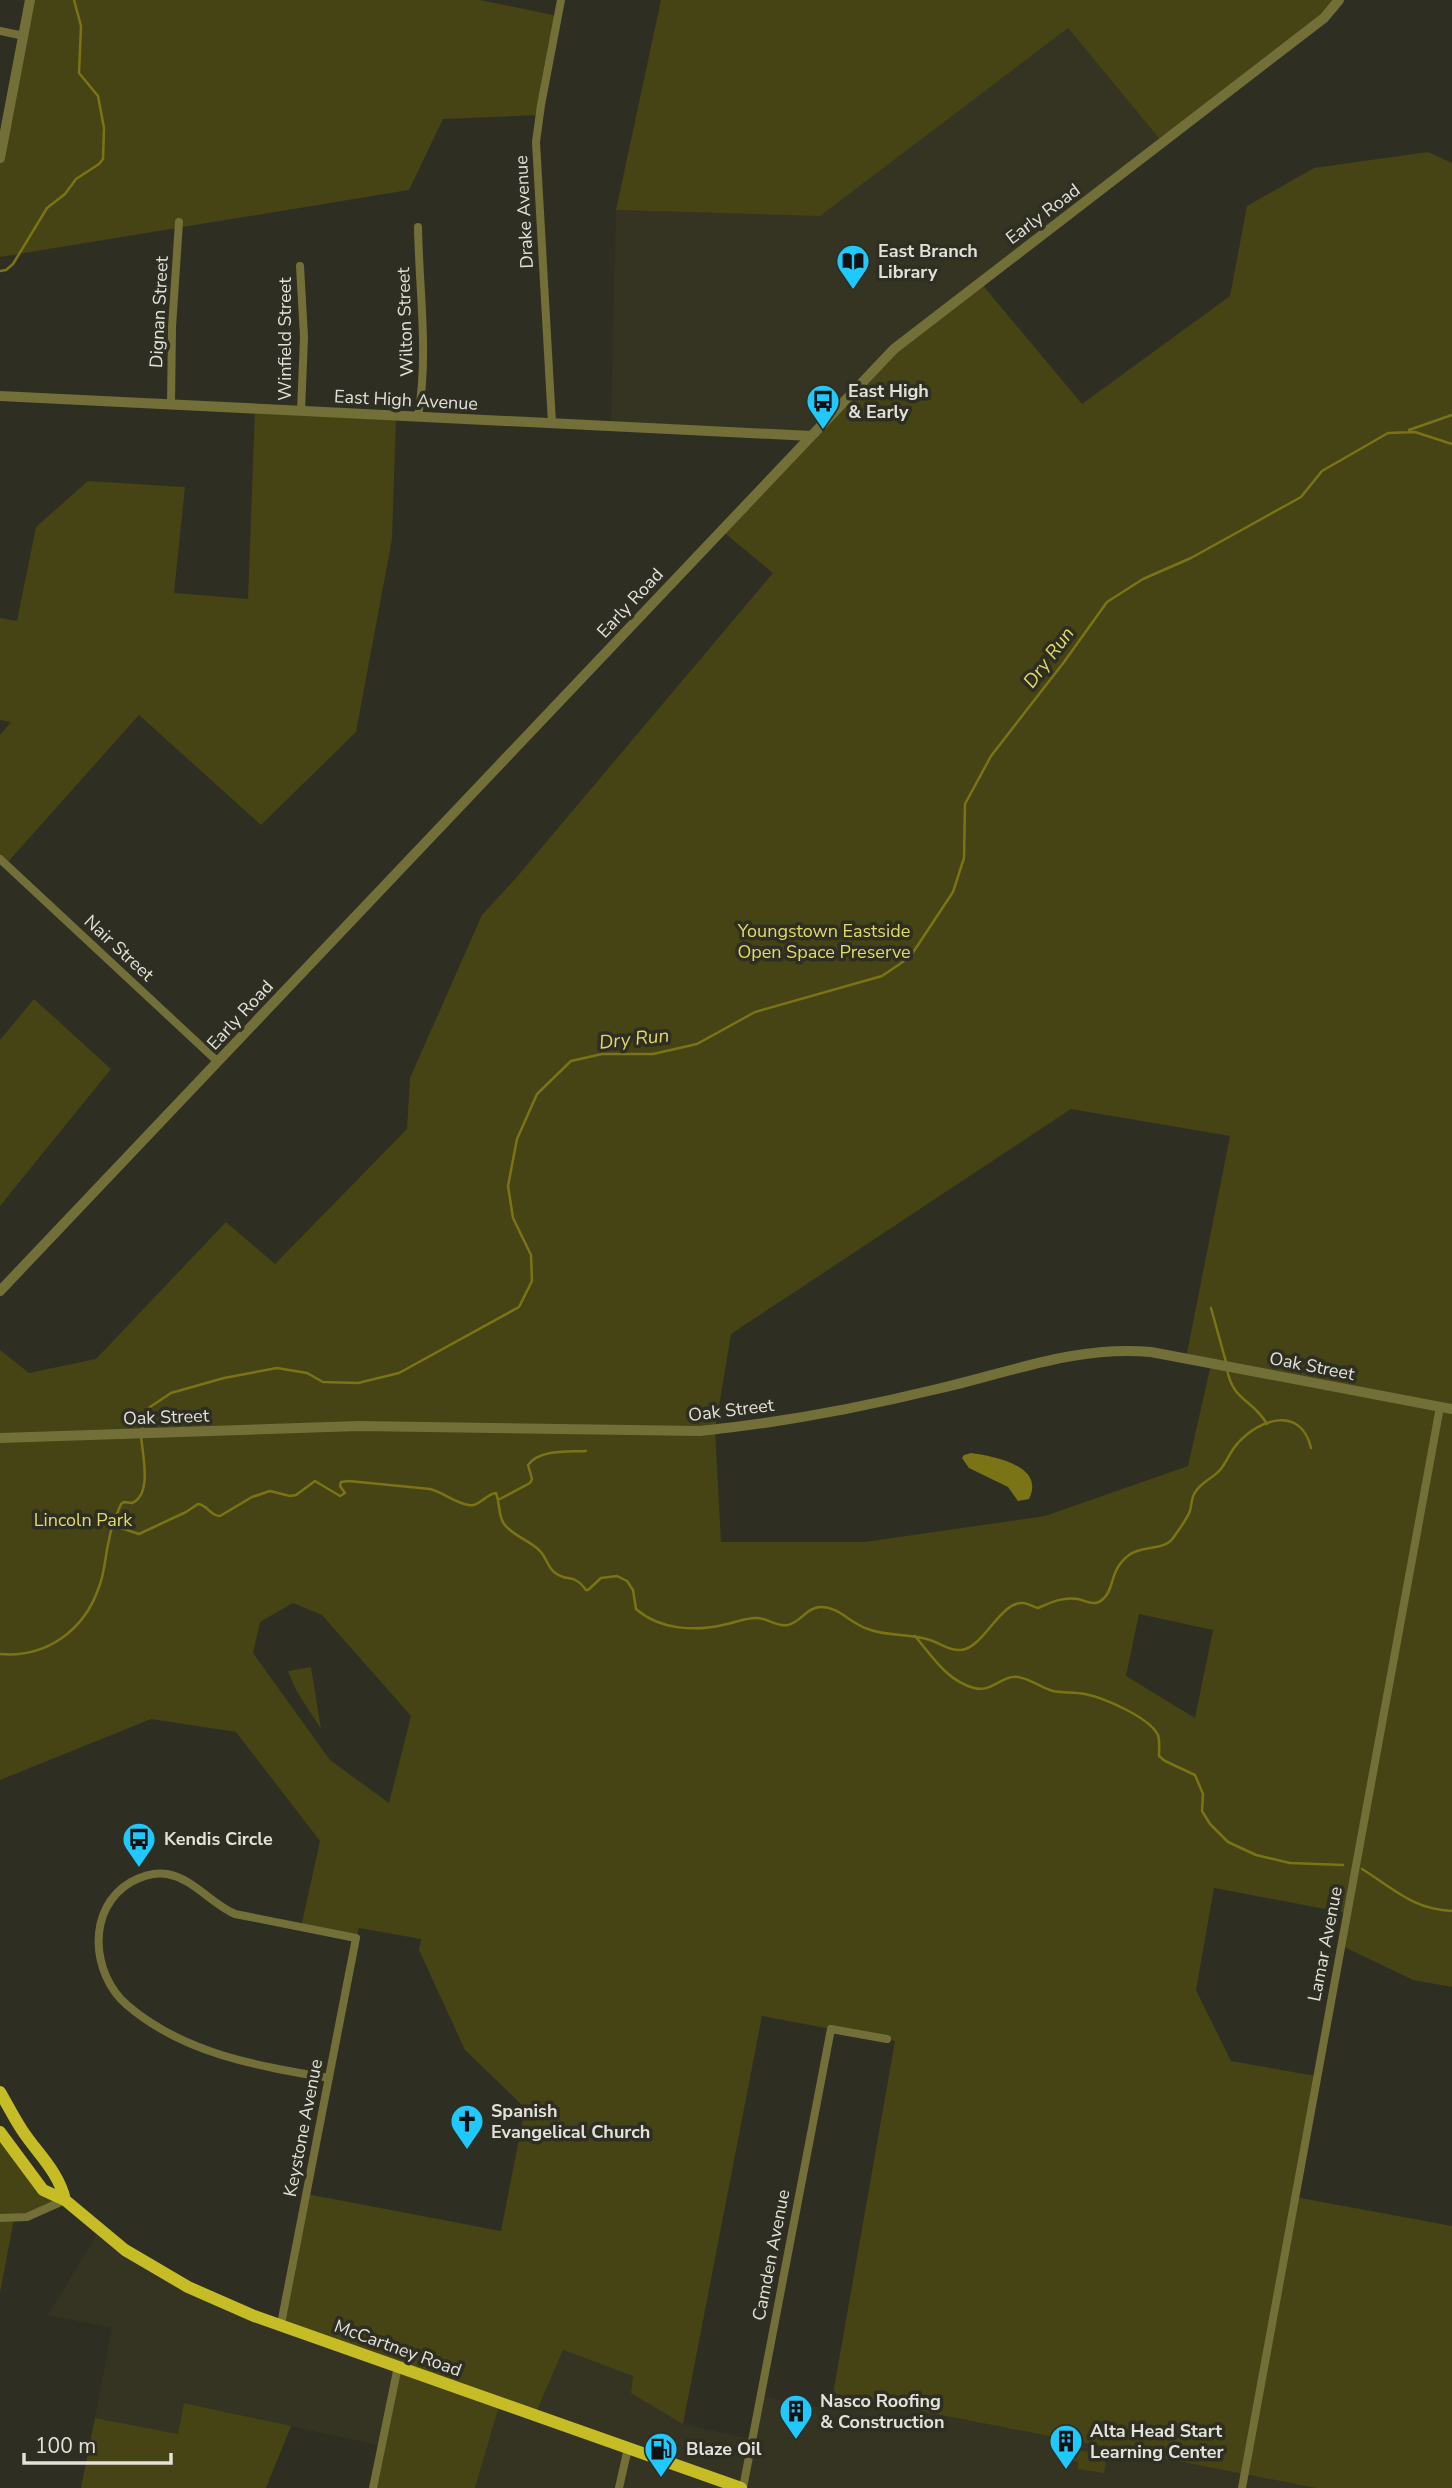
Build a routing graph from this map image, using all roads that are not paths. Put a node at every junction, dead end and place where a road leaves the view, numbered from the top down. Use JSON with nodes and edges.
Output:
{"nodes":[{"id":1,"x":30,"y":0,"type":"edge"},
{"id":2,"x":561,"y":0,"type":"edge"},
{"id":3,"x":1339,"y":0,"type":"edge"},
{"id":4,"x":0,"y":31,"type":"edge"},
{"id":5,"x":24,"y":36,"type":"junction"},
{"id":6,"x":0,"y":158,"type":"edge"},
{"id":7,"x":179,"y":222,"type":"dead end"},
{"id":8,"x":418,"y":227,"type":"dead end"},
{"id":9,"x":300,"y":266,"type":"dead end"},
{"id":10,"x":0,"y":396,"type":"edge"},
{"id":11,"x":171,"y":404,"type":"junction"},
{"id":12,"x":301,"y":411,"type":"junction"},
{"id":13,"x":418,"y":417,"type":"junction"},
{"id":14,"x":552,"y":423,"type":"junction"},
{"id":15,"x":811,"y":436,"type":"junction"},
{"id":16,"x":0,"y":859,"type":"edge"},
{"id":17,"x":218,"y":1061,"type":"junction"},
{"id":18,"x":0,"y":1291,"type":"edge"},
{"id":19,"x":1440,"y":1407,"type":"junction"},
{"id":20,"x":1452,"y":1409,"type":"edge"},
{"id":21,"x":0,"y":1438,"type":"edge"},
{"id":22,"x":887,"y":2039,"type":"dead end"},
{"id":23,"x":329,"y":2078,"type":"junction"},
{"id":24,"x":0,"y":2092,"type":"edge"},
{"id":25,"x":0,"y":2132,"type":"edge"},
{"id":26,"x":65,"y":2200,"type":"junction"},
{"id":27,"x":0,"y":2218,"type":"edge"},
{"id":28,"x":281,"y":2324,"type":"junction"},
{"id":29,"x":398,"y":2366,"type":"junction"},
{"id":30,"x":628,"y":2448,"type":"junction"},
{"id":31,"x":373,"y":2488,"type":"edge"},
{"id":32,"x":620,"y":2488,"type":"edge"},
{"id":33,"x":742,"y":2488,"type":"edge"},
{"id":34,"x":1242,"y":2488,"type":"edge"}],
"edges":[{"from":1,"to":5,"type":"street"},
{"from":2,"to":14,"type":"street","name":"Drake Avenue"},
{"from":3,"to":15,"type":"street","name":"Early Road"},
{"from":4,"to":5,"type":"street"},
{"from":5,"to":6,"type":"street"},
{"from":7,"to":11,"type":"street","name":"Dignan Street"},
{"from":8,"to":13,"type":"street","name":"Wilton Street"},
{"from":9,"to":12,"type":"street","name":"Winfield Street"},
{"from":10,"to":11,"type":"street","name":"East High Avenue"},
{"from":11,"to":12,"type":"street","name":"East High Avenue"},
{"from":12,"to":13,"type":"street","name":"East High Avenue"},
{"from":13,"to":14,"type":"street","name":"East High Avenue"},
{"from":14,"to":15,"type":"street","name":"East High Avenue"},
{"from":15,"to":17,"type":"street","name":"Early Road"},
{"from":16,"to":17,"type":"street","name":"Nair Street"},
{"from":17,"to":18,"type":"street","name":"Early Road"},
{"from":19,"to":20,"type":"street","name":"Oak Street"},
{"from":19,"to":21,"type":"street","name":"Oak Street"},
{"from":19,"to":34,"type":"street","name":"Lamar Avenue"},
{"from":22,"to":33,"type":"street","name":"Camden Avenue"},
{"from":23,"to":23,"type":"street","name":"Keystone Avenue"},
{"from":23,"to":28,"type":"street","name":"Keystone Avenue"},
{"from":24,"to":26,"type":"highway","name":"McCartney Road"},
{"from":25,"to":26,"type":"highway","name":"McCartney Road"},
{"from":26,"to":27,"type":"street"},
{"from":26,"to":28,"type":"highway","name":"McCartney Road"},
{"from":28,"to":29,"type":"highway","name":"McCartney Road"},
{"from":29,"to":30,"type":"highway","name":"McCartney Road"},
{"from":29,"to":31,"type":"street"},
{"from":30,"to":32,"type":"street"},
{"from":30,"to":33,"type":"highway","name":"McCartney Road"}]}
